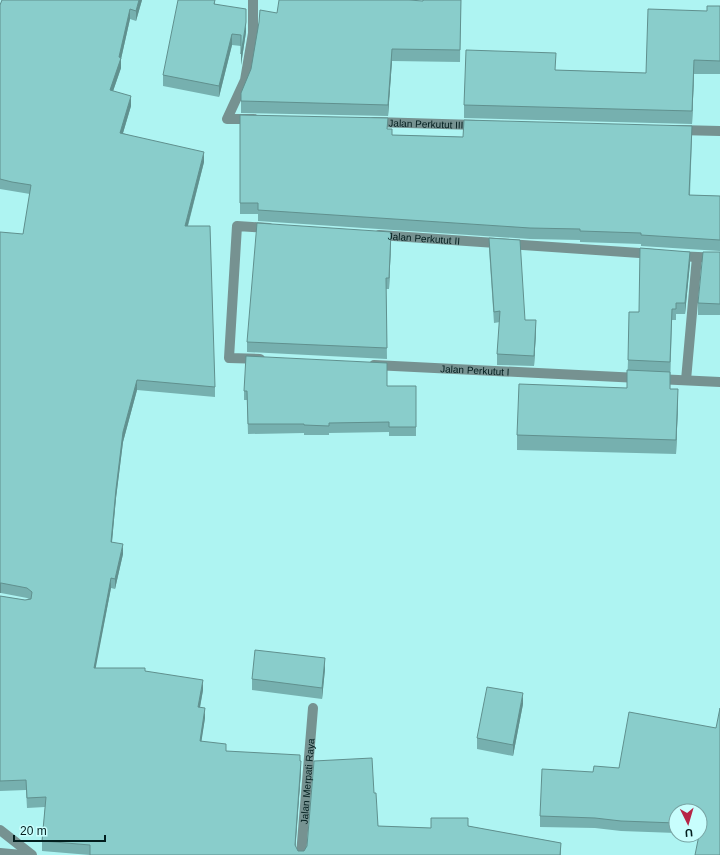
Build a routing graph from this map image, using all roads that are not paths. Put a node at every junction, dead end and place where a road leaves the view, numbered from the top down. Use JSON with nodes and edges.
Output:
{"nodes":[{"id":1,"x":253,"y":0,"type":"edge"},
{"id":2,"x":267,"y":120,"type":"edge"},
{"id":3,"x":362,"y":122,"type":"edge"},
{"id":4,"x":490,"y":125,"type":"edge"},
{"id":5,"x":664,"y":130,"type":"edge"},
{"id":6,"x":720,"y":131,"type":"edge"},
{"id":7,"x":276,"y":228,"type":"edge"},
{"id":8,"x":372,"y":235,"type":"edge"},
{"id":9,"x":697,"y":257,"type":"junction"},
{"id":10,"x":720,"y":258,"type":"edge"},
{"id":11,"x":268,"y":360,"type":"edge"},
{"id":12,"x":363,"y":364,"type":"edge"},
{"id":13,"x":686,"y":380,"type":"junction"},
{"id":14,"x":720,"y":382,"type":"edge"},
{"id":15,"x":313,"y":708,"type":"dead end"},
{"id":16,"x":0,"y":830,"type":"edge"},
{"id":17,"x":1,"y":853,"type":"edge"},
{"id":18,"x":22,"y":855,"type":"edge"},
{"id":19,"x":32,"y":855,"type":"edge"},
{"id":20,"x":302,"y":855,"type":"edge"}],
"edges":[{"from":1,"to":2,"type":"street"},
{"from":3,"to":4,"type":"street","name":"Jalan Perkutut III"},
{"from":5,"to":6,"type":"street"},
{"from":7,"to":11,"type":"street"},
{"from":8,"to":9,"type":"street","name":"Jalan Perkutut II"},
{"from":9,"to":10,"type":"street","name":"Jalan Perkutut II"},
{"from":9,"to":13,"type":"street"},
{"from":12,"to":13,"type":"street","name":"Jalan Perkutut I"},
{"from":13,"to":14,"type":"street","name":"Jalan Perkutut I"},
{"from":15,"to":20,"type":"street","name":"Jalan Merpati Raya"},
{"from":16,"to":19,"type":"street"},
{"from":17,"to":18,"type":"street"}]}
